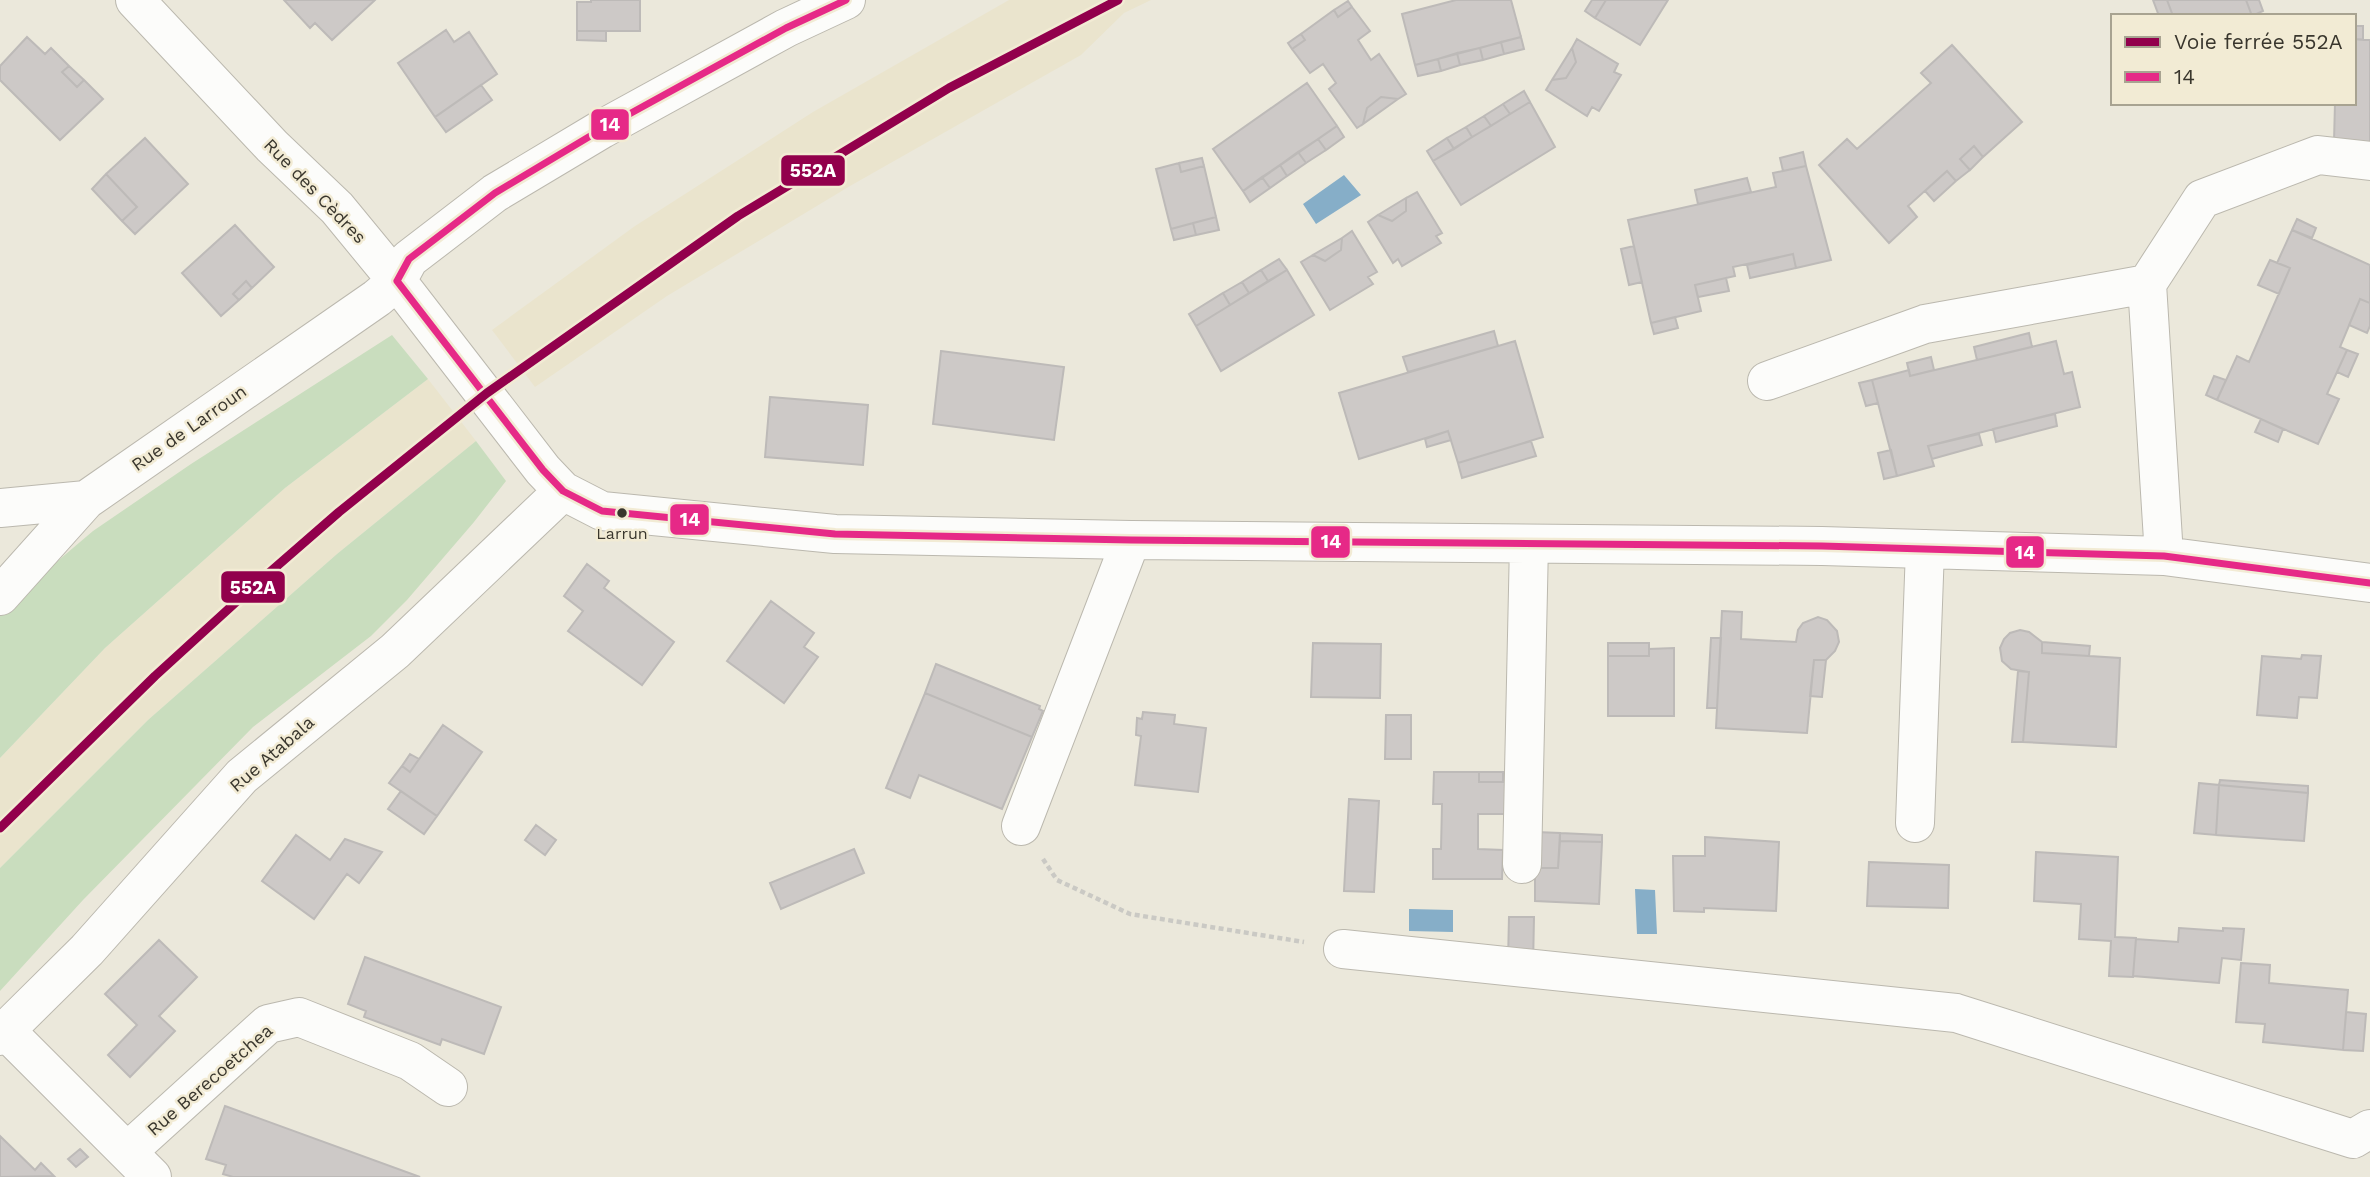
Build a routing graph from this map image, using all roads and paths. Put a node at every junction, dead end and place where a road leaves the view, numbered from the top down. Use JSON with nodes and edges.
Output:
{"nodes":[{"id":1,"x":846,"y":0,"type":"edge"},
{"id":2,"x":153,"y":6,"type":"edge"},
{"id":3,"x":778,"y":14,"type":"edge"},
{"id":4,"x":2370,"y":161,"type":"edge"},
{"id":5,"x":397,"y":281,"type":"junction"},
{"id":6,"x":2147,"y":284,"type":"junction"},
{"id":7,"x":1767,"y":381,"type":"dead end"},
{"id":8,"x":553,"y":481,"type":"junction"},
{"id":9,"x":86,"y":500,"type":"junction"},
{"id":10,"x":0,"y":508,"type":"edge"},
{"id":11,"x":1131,"y":540,"type":"junction"},
{"id":12,"x":1529,"y":544,"type":"junction"},
{"id":13,"x":1925,"y":549,"type":"junction"},
{"id":14,"x":2164,"y":556,"type":"junction"},
{"id":15,"x":2370,"y":583,"type":"edge"},
{"id":16,"x":0,"y":596,"type":"edge"},
{"id":17,"x":1915,"y":822,"type":"dead end"},
{"id":18,"x":1021,"y":826,"type":"joint"},
{"id":19,"x":1522,"y":864,"type":"dead end"},
{"id":20,"x":1343,"y":949,"type":"joint"},
{"id":21,"x":3,"y":1033,"type":"edge"},
{"id":22,"x":448,"y":1087,"type":"dead end"},
{"id":23,"x":2370,"y":1129,"type":"edge"},
{"id":24,"x":140,"y":1165,"type":"edge"}],
"edges":[{"from":1,"to":3,"type":"street","name":"Rue de Larroun"},
{"from":2,"to":5,"type":"street","name":"Rue des Cèdres"},
{"from":3,"to":5,"type":"street","name":"Rue de Larroun"},
{"from":4,"to":6,"type":"street"},
{"from":5,"to":8,"type":"street","name":"Rue des Cèdres"},
{"from":5,"to":9,"type":"street","name":"Rue de Larroun"},
{"from":6,"to":7,"type":"street"},
{"from":6,"to":14,"type":"street"},
{"from":8,"to":11,"type":"street"},
{"from":8,"to":21,"type":"street","name":"Rue Atabala"},
{"from":9,"to":10,"type":"street"},
{"from":9,"to":16,"type":"street","name":"Rue de Larroun"},
{"from":11,"to":12,"type":"street"},
{"from":11,"to":18,"type":"street"},
{"from":12,"to":13,"type":"street"},
{"from":12,"to":19,"type":"street"},
{"from":13,"to":14,"type":"street"},
{"from":13,"to":17,"type":"street"},
{"from":14,"to":15,"type":"street"},
{"from":18,"to":20,"type":"path"},
{"from":20,"to":23,"type":"street"},
{"from":21,"to":24,"type":"street","name":"Rue Berecoetchea"},
{"from":22,"to":24,"type":"street","name":"Rue Berecoetchea"}]}
